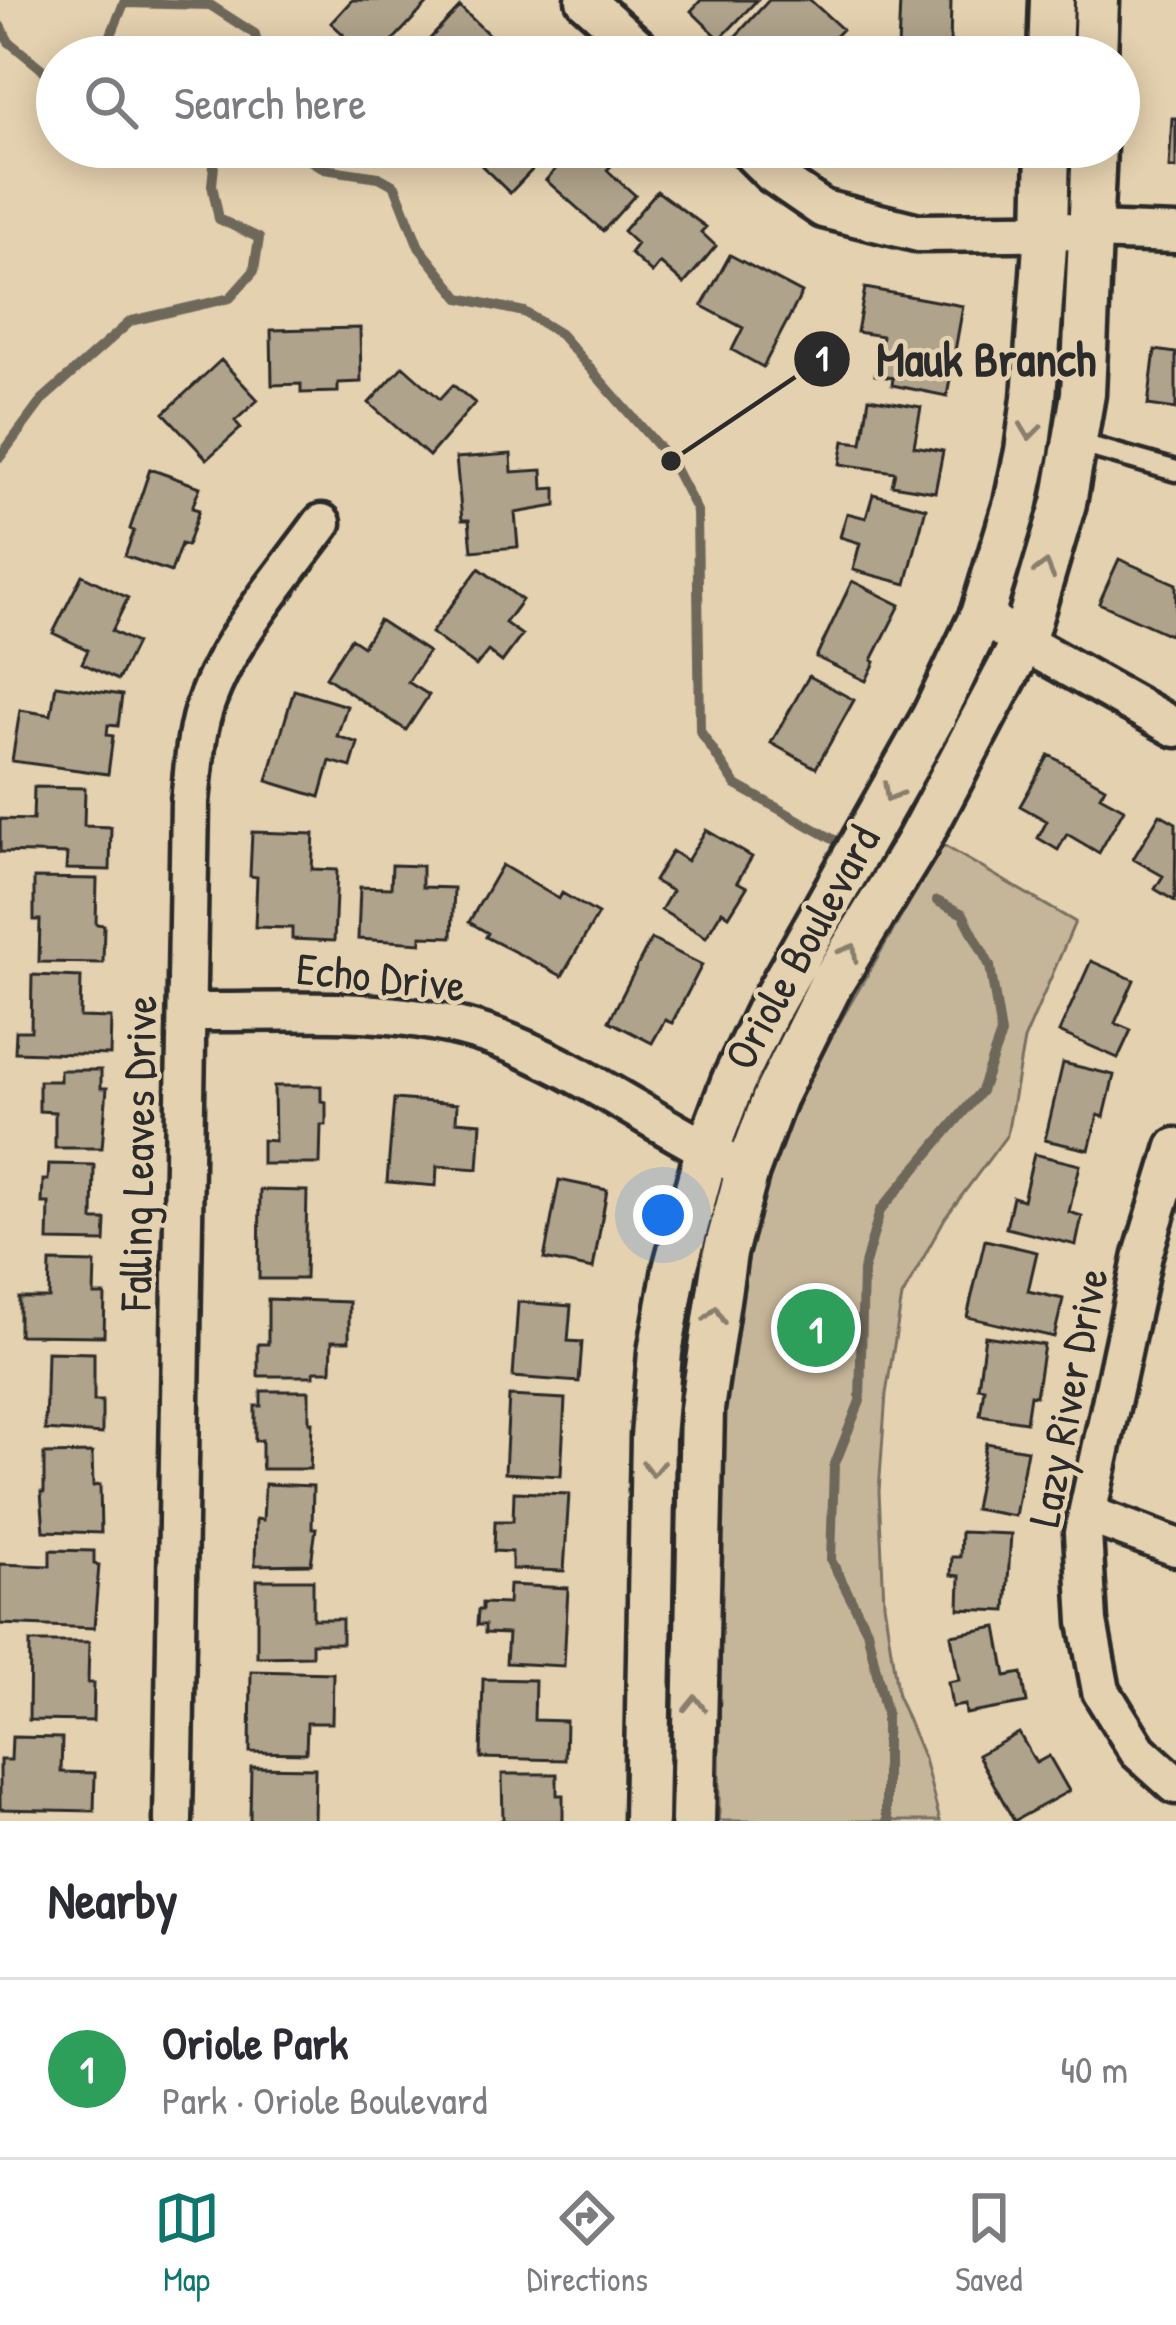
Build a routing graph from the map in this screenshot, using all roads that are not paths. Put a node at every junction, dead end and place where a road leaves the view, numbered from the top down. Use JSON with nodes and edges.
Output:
{"nodes":[{"id":1,"x":586,"y":0,"type":"edge"},
{"id":2,"x":1052,"y":0,"type":"edge"},
{"id":3,"x":1097,"y":0,"type":"edge"},
{"id":4,"x":626,"y":36,"type":"edge"},
{"id":5,"x":1051,"y":36,"type":"edge"},
{"id":6,"x":1096,"y":36,"type":"edge"},
{"id":7,"x":766,"y":168,"type":"edge"},
{"id":8,"x":1048,"y":168,"type":"edge"},
{"id":9,"x":1094,"y":168,"type":"edge"},
{"id":10,"x":1092,"y":231,"type":"junction"},
{"id":11,"x":1046,"y":232,"type":"junction"},
{"id":12,"x":1176,"y":234,"type":"edge"},
{"id":13,"x":1074,"y":442,"type":"junction"},
{"id":14,"x":1176,"y":471,"type":"edge"},
{"id":15,"x":322,"y":523,"type":"dead end"},
{"id":16,"x":982,"y":615,"type":"junction"},
{"id":17,"x":1023,"y":642,"type":"junction"},
{"id":18,"x":1176,"y":728,"type":"edge"},
{"id":19,"x":187,"y":1012,"type":"junction"},
{"id":20,"x":1176,"y":1147,"type":"edge"},
{"id":21,"x":707,"y":1151,"type":"junction"},
{"id":22,"x":747,"y":1171,"type":"junction"},
{"id":23,"x":1143,"y":1255,"type":"junction"},
{"id":24,"x":1176,"y":1274,"type":"edge"},
{"id":25,"x":1087,"y":1514,"type":"junction"},
{"id":26,"x":1176,"y":1547,"type":"edge"},
{"id":27,"x":1176,"y":1785,"type":"edge"},
{"id":28,"x":173,"y":1821,"type":"edge"},
{"id":29,"x":646,"y":1821,"type":"edge"},
{"id":30,"x":693,"y":1821,"type":"edge"}],
"edges":[{"from":1,"to":4,"type":"street"},
{"from":2,"to":5,"type":"street"},
{"from":3,"to":6,"type":"street"},
{"from":7,"to":11,"type":"street"},
{"from":8,"to":11,"type":"street","name":"Oriole Boulevard"},
{"from":9,"to":10,"type":"street","name":"Oriole Boulevard"},
{"from":10,"to":11,"type":"street"},
{"from":10,"to":12,"type":"street"},
{"from":10,"to":13,"type":"street","name":"Oriole Boulevard"},
{"from":11,"to":16,"type":"street","name":"Oriole Boulevard","one_way":true},
{"from":13,"to":14,"type":"lane"},
{"from":17,"to":13,"type":"street","name":"Oriole Boulevard","one_way":true},
{"from":15,"to":19,"type":"street","name":"Falling Leaves Drive"},
{"from":16,"to":17,"type":"street"},
{"from":16,"to":21,"type":"street","name":"Oriole Boulevard","one_way":true},
{"from":17,"to":18,"type":"street"},
{"from":22,"to":17,"type":"street","name":"Oriole Boulevard","one_way":true},
{"from":19,"to":21,"type":"street","name":"Echo Drive"},
{"from":19,"to":28,"type":"street","name":"Falling Leaves Drive"},
{"from":20,"to":23,"type":"street","name":"Lazy River Drive"},
{"from":21,"to":22,"type":"street","name":"Echo Drive"},
{"from":21,"to":29,"type":"street","name":"Oriole Boulevard","one_way":true},
{"from":30,"to":22,"type":"street","name":"Oriole Boulevard","one_way":true},
{"from":23,"to":24,"type":"street"},
{"from":23,"to":25,"type":"street","name":"Lazy River Drive"},
{"from":25,"to":26,"type":"street"},
{"from":25,"to":27,"type":"street","name":"Lazy River Drive"}]}
